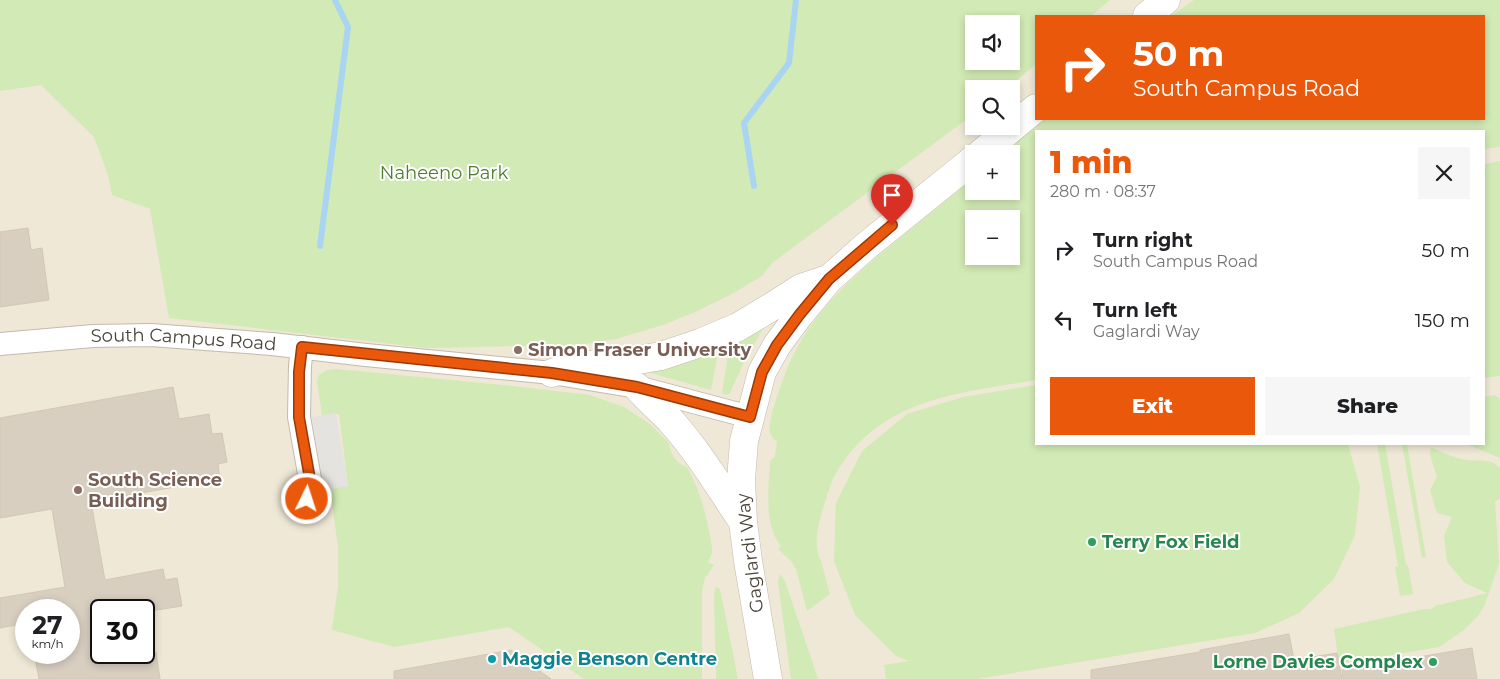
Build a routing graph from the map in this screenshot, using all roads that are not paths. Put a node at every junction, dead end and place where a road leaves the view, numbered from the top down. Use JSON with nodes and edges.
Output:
{"nodes":[{"id":1,"x":1166,"y":0,"type":"edge"},
{"id":2,"x":1148,"y":15,"type":"edge"},
{"id":3,"x":1035,"y":109,"type":"edge"},
{"id":4,"x":991,"y":145,"type":"edge"},
{"id":5,"x":965,"y":166,"type":"edge"},
{"id":6,"x":829,"y":279,"type":"junction"},
{"id":7,"x":0,"y":344,"type":"edge"},
{"id":8,"x":302,"y":347,"type":"junction"},
{"id":9,"x":552,"y":373,"type":"junction"},
{"id":10,"x":637,"y":387,"type":"junction"},
{"id":11,"x":750,"y":417,"type":"junction"},
{"id":12,"x":307,"y":499,"type":"dead end"},
{"id":13,"x":743,"y":522,"type":"junction"},
{"id":14,"x":768,"y":679,"type":"edge"}],
"edges":[{"from":1,"to":2,"type":"street"},
{"from":3,"to":4,"type":"street"},
{"from":5,"to":6,"type":"street","name":"Gaglardi Way"},
{"from":6,"to":9,"type":"street"},
{"from":6,"to":11,"type":"street","name":"Gaglardi Way"},
{"from":7,"to":8,"type":"street","name":"South Campus Road"},
{"from":8,"to":9,"type":"street","name":"South Campus Road"},
{"from":8,"to":12,"type":"street"},
{"from":9,"to":10,"type":"street","name":"South Campus Road"},
{"from":10,"to":11,"type":"street","name":"South Campus Road"},
{"from":10,"to":13,"type":"street"},
{"from":11,"to":13,"type":"street","name":"Gaglardi Way"},
{"from":13,"to":14,"type":"street","name":"Gaglardi Way"}]}
